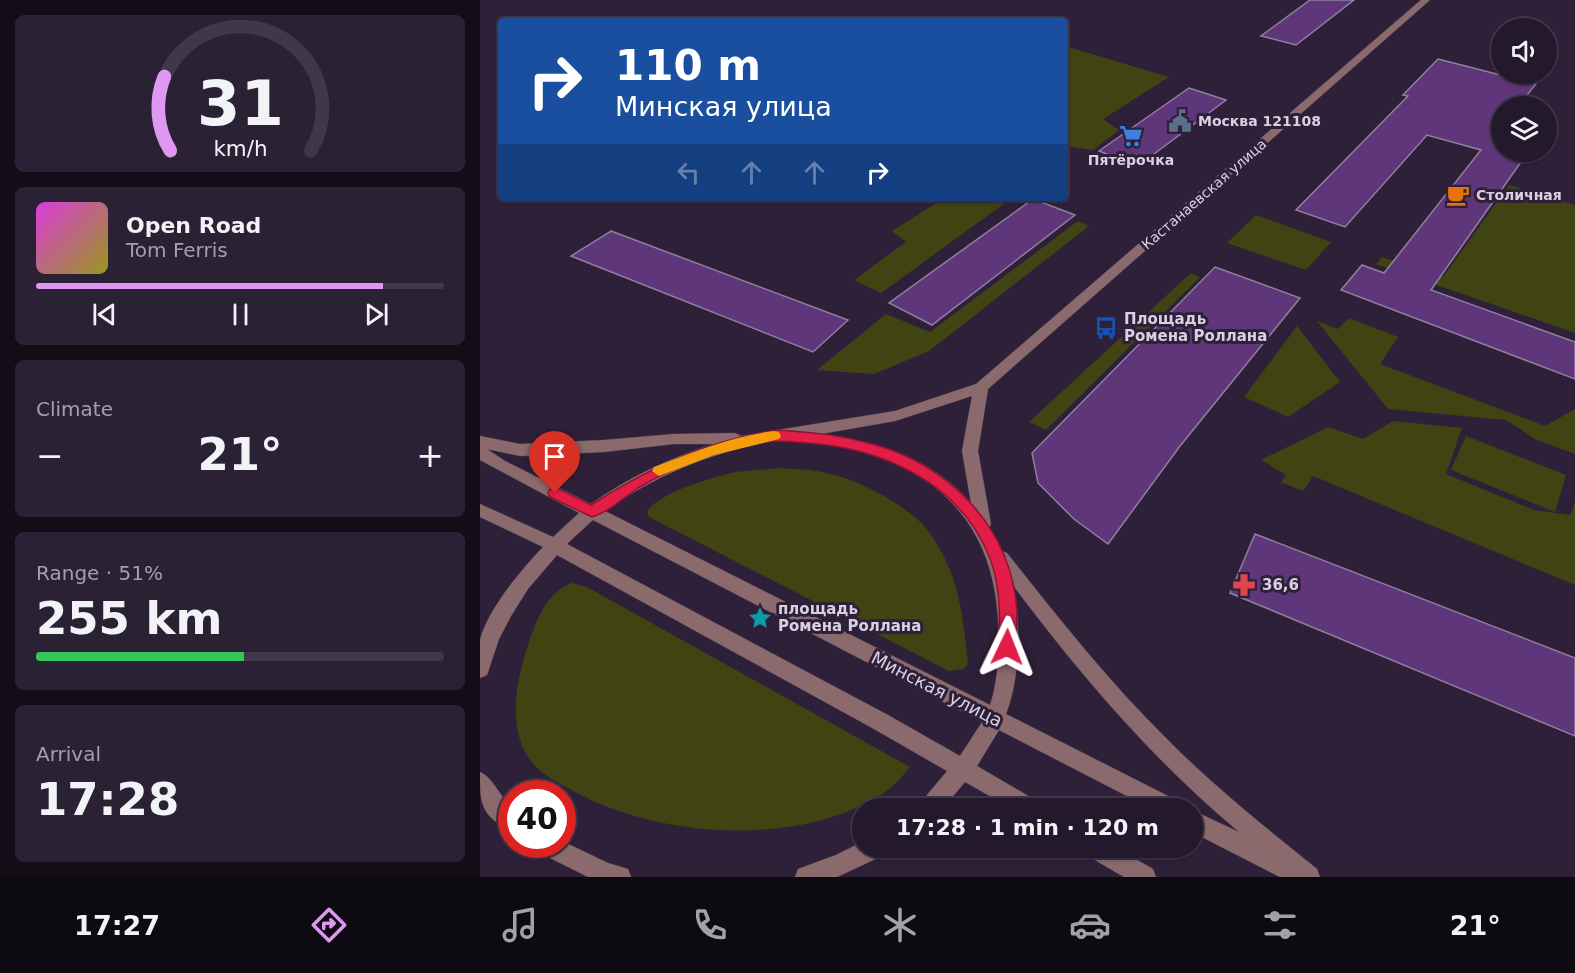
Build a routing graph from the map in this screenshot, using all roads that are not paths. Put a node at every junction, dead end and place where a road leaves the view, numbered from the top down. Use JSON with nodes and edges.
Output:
{"nodes":[{"id":1,"x":1426,"y":0,"type":"edge"},
{"id":2,"x":981,"y":387,"type":"junction"},
{"id":3,"x":778,"y":435,"type":"junction"},
{"id":4,"x":756,"y":438,"type":"junction"},
{"id":5,"x":480,"y":442,"type":"edge"},
{"id":6,"x":480,"y":452,"type":"edge"},
{"id":7,"x":480,"y":510,"type":"edge"},
{"id":8,"x":592,"y":512,"type":"junction"},
{"id":9,"x":984,"y":530,"type":"junction"},
{"id":10,"x":555,"y":544,"type":"junction"},
{"id":11,"x":995,"y":551,"type":"junction"},
{"id":12,"x":480,"y":669,"type":"edge"},
{"id":13,"x":994,"y":718,"type":"junction"},
{"id":14,"x":964,"y":769,"type":"junction"},
{"id":15,"x":480,"y":782,"type":"edge"},
{"id":16,"x":938,"y":798,"type":"edge"},
{"id":17,"x":1013,"y":798,"type":"edge"},
{"id":18,"x":1151,"y":798,"type":"edge"},
{"id":19,"x":498,"y":809,"type":"edge"},
{"id":20,"x":1203,"y":826,"type":"edge"},
{"id":21,"x":574,"y":858,"type":"edge"},
{"id":22,"x":854,"y":858,"type":"edge"},
{"id":23,"x":1113,"y":858,"type":"edge"},
{"id":24,"x":620,"y":877,"type":"edge"},
{"id":25,"x":806,"y":877,"type":"edge"},
{"id":26,"x":1145,"y":877,"type":"edge"},
{"id":27,"x":1304,"y":877,"type":"edge"},
{"id":28,"x":1309,"y":877,"type":"edge"}],
"edges":[{"from":1,"to":2,"type":"street","name":"Кастанаевская улица"},
{"from":2,"to":3,"type":"street","name":"Кастанаевская улица"},
{"from":2,"to":9,"type":"street","name":"Кастанаевская улица"},
{"from":3,"to":4,"type":"street","name":"Кастанаевская улица"},
{"from":3,"to":9,"type":"street","name":"Кастанаевская улица"},
{"from":4,"to":5,"type":"street"},
{"from":4,"to":8,"type":"street","name":"Кастанаевская улица"},
{"from":6,"to":8,"type":"street","name":"Минская улица"},
{"from":7,"to":10,"type":"street"},
{"from":8,"to":10,"type":"street","name":"Кастанаевская улица"},
{"from":8,"to":13,"type":"street","name":"Минская улица"},
{"from":9,"to":11,"type":"street","name":"Кастанаевская улица"},
{"from":10,"to":12,"type":"street","name":"Кастанаевская улица"},
{"from":10,"to":14,"type":"street"},
{"from":11,"to":13,"type":"street","name":"Кастанаевская улица"},
{"from":11,"to":28,"type":"street"},
{"from":13,"to":14,"type":"street","name":"Кастанаевская улица"},
{"from":13,"to":18,"type":"street","name":"Минская улица"},
{"from":14,"to":16,"type":"street","name":"Кастанаевская улица"},
{"from":14,"to":17,"type":"street"},
{"from":15,"to":19,"type":"street"},
{"from":20,"to":27,"type":"street"},
{"from":21,"to":24,"type":"street"},
{"from":22,"to":25,"type":"street"},
{"from":23,"to":26,"type":"street"}]}
